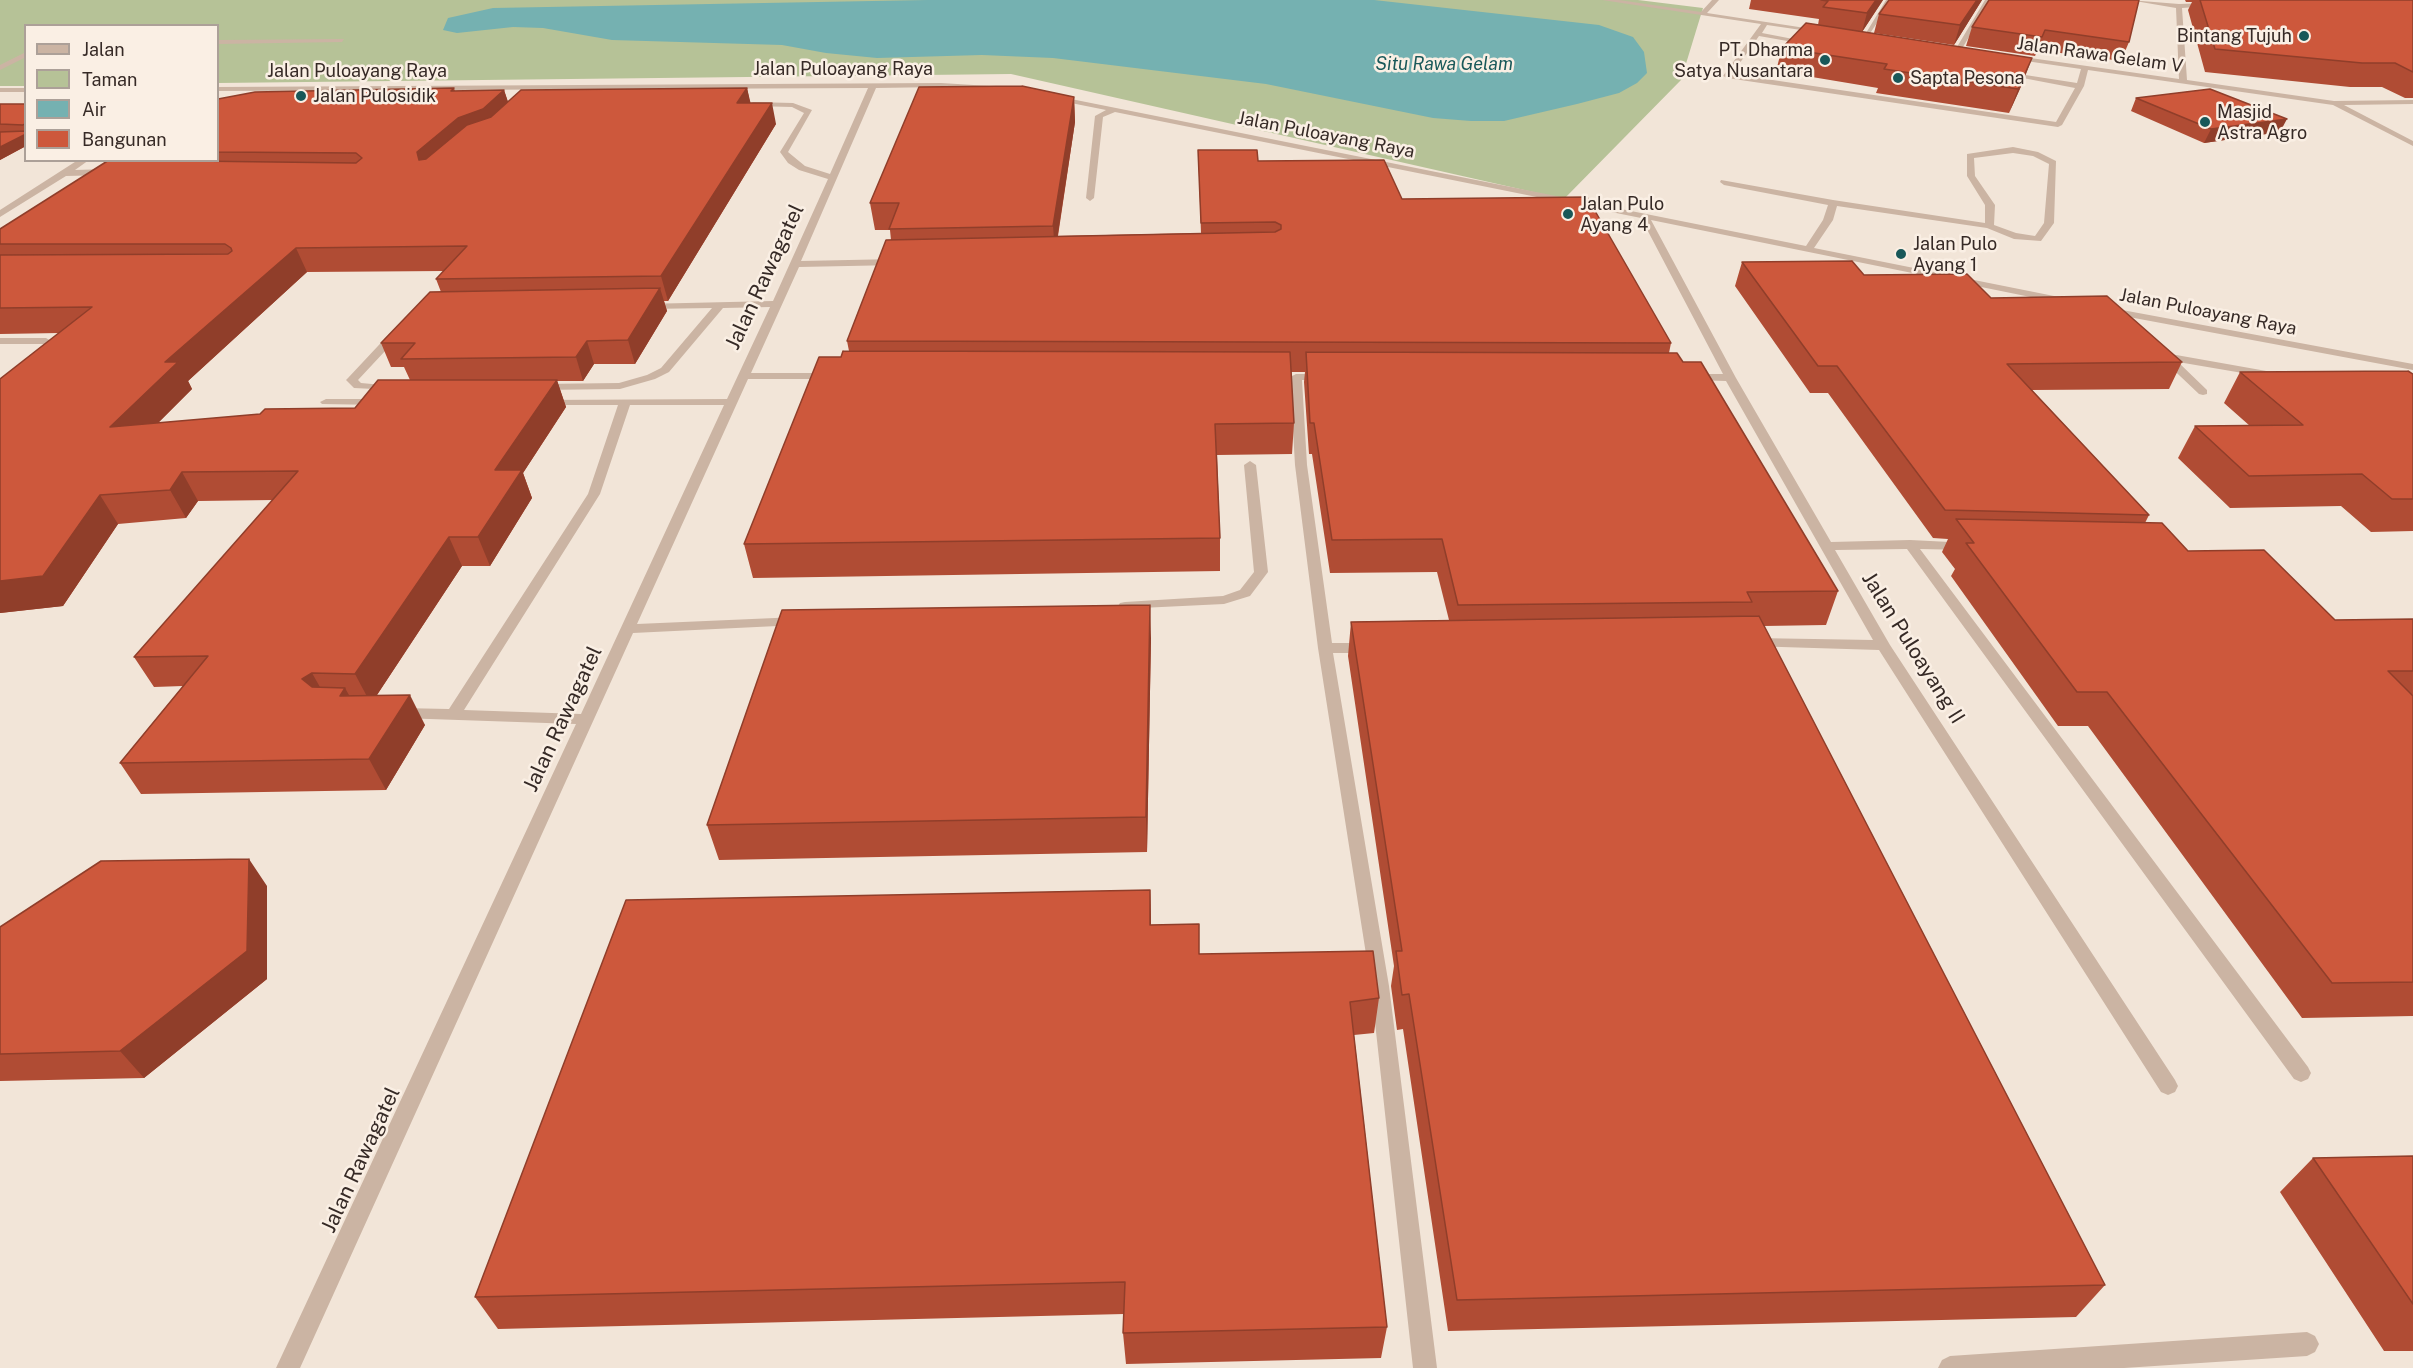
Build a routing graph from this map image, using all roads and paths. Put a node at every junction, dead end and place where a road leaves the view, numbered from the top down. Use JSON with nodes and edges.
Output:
{"nodes":[{"id":1,"x":1605,"y":0,"type":"edge"},
{"id":2,"x":1716,"y":0,"type":"edge"},
{"id":3,"x":1890,"y":0,"type":"edge"},
{"id":4,"x":1988,"y":0,"type":"edge"},
{"id":5,"x":2132,"y":0,"type":"edge"},
{"id":6,"x":2214,"y":5,"type":"edge"},
{"id":7,"x":2178,"y":6,"type":"junction"},
{"id":8,"x":1702,"y":14,"type":"junction"},
{"id":9,"x":1766,"y":22,"type":"junction"},
{"id":10,"x":1832,"y":32,"type":"edge"},
{"id":11,"x":1757,"y":34,"type":"junction"},
{"id":12,"x":1854,"y":35,"type":"edge"},
{"id":13,"x":1864,"y":37,"type":"junction"},
{"id":14,"x":1876,"y":38,"type":"edge"},
{"id":15,"x":342,"y":40,"type":"dead end"},
{"id":16,"x":219,"y":42,"type":"edge"},
{"id":17,"x":1815,"y":43,"type":"edge"},
{"id":18,"x":1945,"y":48,"type":"edge"},
{"id":19,"x":1957,"y":50,"type":"junction"},
{"id":20,"x":1969,"y":51,"type":"edge"},
{"id":21,"x":24,"y":55,"type":"edge"},
{"id":22,"x":2004,"y":56,"type":"edge"},
{"id":23,"x":0,"y":68,"type":"edge"},
{"id":24,"x":2085,"y":68,"type":"junction"},
{"id":25,"x":1999,"y":73,"type":"edge"},
{"id":26,"x":2183,"y":82,"type":"junction"},
{"id":27,"x":547,"y":86,"type":"junction"},
{"id":28,"x":873,"y":86,"type":"junction"},
{"id":29,"x":2080,"y":86,"type":"junction"},
{"id":30,"x":444,"y":87,"type":"junction"},
{"id":31,"x":290,"y":88,"type":"junction"},
{"id":32,"x":219,"y":89,"type":"edge"},
{"id":33,"x":0,"y":90,"type":"edge"},
{"id":34,"x":24,"y":90,"type":"edge"},
{"id":35,"x":1016,"y":91,"type":"edge"},
{"id":36,"x":1038,"y":95,"type":"edge"},
{"id":37,"x":248,"y":98,"type":"edge"},
{"id":38,"x":429,"y":100,"type":"edge"},
{"id":39,"x":532,"y":100,"type":"edge"},
{"id":40,"x":2413,"y":102,"type":"edge"},
{"id":41,"x":2334,"y":103,"type":"junction"},
{"id":42,"x":747,"y":104,"type":"edge"},
{"id":43,"x":1114,"y":109,"type":"junction"},
{"id":44,"x":2391,"y":132,"type":"junction"},
{"id":45,"x":2413,"y":132,"type":"edge"},
{"id":46,"x":2413,"y":144,"type":"edge"},
{"id":47,"x":82,"y":162,"type":"edge"},
{"id":48,"x":1401,"y":167,"type":"junction"},
{"id":49,"x":116,"y":172,"type":"edge"},
{"id":50,"x":65,"y":173,"type":"junction"},
{"id":51,"x":1390,"y":175,"type":"edge"},
{"id":52,"x":834,"y":178,"type":"junction"},
{"id":53,"x":1724,"y":182,"type":"dead end"},
{"id":54,"x":1090,"y":198,"type":"dead end"},
{"id":55,"x":1833,"y":203,"type":"junction"},
{"id":56,"x":0,"y":214,"type":"edge"},
{"id":57,"x":1645,"y":217,"type":"junction"},
{"id":58,"x":1989,"y":226,"type":"junction"},
{"id":59,"x":1809,"y":250,"type":"junction"},
{"id":60,"x":906,"y":262,"type":"edge"},
{"id":61,"x":795,"y":264,"type":"junction"},
{"id":62,"x":1946,"y":277,"type":"junction"},
{"id":63,"x":1940,"y":287,"type":"edge"},
{"id":64,"x":720,"y":304,"type":"junction"},
{"id":65,"x":776,"y":304,"type":"junction"},
{"id":66,"x":2079,"y":304,"type":"edge"},
{"id":67,"x":638,"y":306,"type":"edge"},
{"id":68,"x":2101,"y":308,"type":"edge"},
{"id":69,"x":2123,"y":313,"type":"junction"},
{"id":70,"x":405,"y":324,"type":"edge"},
{"id":71,"x":2138,"y":327,"type":"edge"},
{"id":72,"x":0,"y":341,"type":"edge"},
{"id":73,"x":46,"y":341,"type":"edge"},
{"id":74,"x":2413,"y":367,"type":"edge"},
{"id":75,"x":743,"y":376,"type":"junction"},
{"id":76,"x":848,"y":376,"type":"edge"},
{"id":77,"x":1343,"y":377,"type":"edge"},
{"id":78,"x":1670,"y":377,"type":"edge"},
{"id":79,"x":2284,"y":377,"type":"edge"},
{"id":80,"x":1730,"y":378,"type":"junction"},
{"id":81,"x":526,"y":387,"type":"edge"},
{"id":82,"x":408,"y":388,"type":"edge"},
{"id":83,"x":2204,"y":392,"type":"dead end"},
{"id":84,"x":326,"y":402,"type":"dead end"},
{"id":85,"x":398,"y":402,"type":"edge"},
{"id":86,"x":529,"y":402,"type":"edge"},
{"id":87,"x":625,"y":402,"type":"junction"},
{"id":88,"x":731,"y":402,"type":"junction"},
{"id":89,"x":1250,"y":465,"type":"dead end"},
{"id":90,"x":1910,"y":544,"type":"junction"},
{"id":91,"x":1827,"y":546,"type":"junction"},
{"id":92,"x":1982,"y":546,"type":"edge"},
{"id":93,"x":1106,"y":606,"type":"edge"},
{"id":94,"x":819,"y":620,"type":"edge"},
{"id":95,"x":627,"y":629,"type":"junction"},
{"id":96,"x":1743,"y":643,"type":"edge"},
{"id":97,"x":1883,"y":645,"type":"junction"},
{"id":98,"x":1325,"y":648,"type":"junction"},
{"id":99,"x":1384,"y":648,"type":"edge"},
{"id":100,"x":385,"y":712,"type":"edge"},
{"id":101,"x":453,"y":715,"type":"junction"},
{"id":102,"x":586,"y":720,"type":"junction"},
{"id":103,"x":2301,"y":1072,"type":"dead end"},
{"id":104,"x":2168,"y":1086,"type":"dead end"},
{"id":105,"x":2307,"y":1344,"type":"dead end"},
{"id":106,"x":288,"y":1368,"type":"edge"},
{"id":107,"x":1425,"y":1368,"type":"edge"},
{"id":108,"x":1950,"y":1368,"type":"edge"}],
"edges":[{"from":1,"to":8,"type":"street"},
{"from":2,"to":8,"type":"street"},
{"from":3,"to":13,"type":"street"},
{"from":4,"to":19,"type":"street"},
{"from":5,"to":7,"type":"street"},
{"from":6,"to":7,"type":"street"},
{"from":7,"to":26,"type":"street"},
{"from":8,"to":9,"type":"street"},
{"from":9,"to":10,"type":"street"},
{"from":9,"to":11,"type":"street"},
{"from":11,"to":17,"type":"street"},
{"from":11,"to":29,"type":"street"},
{"from":12,"to":13,"type":"street"},
{"from":13,"to":14,"type":"street"},
{"from":15,"to":16,"type":"street"},
{"from":18,"to":19,"type":"street"},
{"from":19,"to":20,"type":"street"},
{"from":21,"to":23,"type":"street"},
{"from":22,"to":24,"type":"street","name":"Jalan Rawa Gelam V"},
{"from":24,"to":26,"type":"street","name":"Jalan Rawa Gelam V"},
{"from":24,"to":29,"type":"street"},
{"from":25,"to":29,"type":"street"},
{"from":26,"to":41,"type":"street","name":"Jalan Rawa Gelam V"},
{"from":27,"to":28,"type":"street","name":"Jalan Puloayang Raya"},
{"from":27,"to":30,"type":"street","name":"Jalan Puloayang Raya"},
{"from":27,"to":39,"type":"street"},
{"from":28,"to":35,"type":"street","name":"Jalan Puloayang Raya"},
{"from":28,"to":52,"type":"street","name":"Jalan Rawagatel"},
{"from":30,"to":31,"type":"street","name":"Jalan Puloayang Raya"},
{"from":30,"to":38,"type":"street"},
{"from":31,"to":32,"type":"street","name":"Jalan Puloayang Raya"},
{"from":31,"to":37,"type":"street"},
{"from":33,"to":34,"type":"street"},
{"from":36,"to":43,"type":"street","name":"Jalan Puloayang Raya"},
{"from":40,"to":41,"type":"street","name":"Jalan Rawa Gelam V"},
{"from":41,"to":44,"type":"street"},
{"from":42,"to":52,"type":"street"},
{"from":43,"to":48,"type":"street","name":"Jalan Puloayang Raya"},
{"from":43,"to":54,"type":"street"},
{"from":44,"to":45,"type":"street"},
{"from":44,"to":46,"type":"street"},
{"from":47,"to":50,"type":"street"},
{"from":48,"to":51,"type":"street"},
{"from":48,"to":57,"type":"street","name":"Jalan Puloayang Raya"},
{"from":49,"to":50,"type":"street"},
{"from":50,"to":56,"type":"street"},
{"from":52,"to":61,"type":"street","name":"Jalan Rawagatel"},
{"from":53,"to":55,"type":"street"},
{"from":55,"to":58,"type":"street"},
{"from":55,"to":59,"type":"street"},
{"from":57,"to":59,"type":"street","name":"Jalan Puloayang Raya"},
{"from":57,"to":80,"type":"street","name":"Jalan Puloayang II"},
{"from":58,"to":58,"type":"street"},
{"from":59,"to":62,"type":"street","name":"Jalan Puloayang Raya"},
{"from":60,"to":61,"type":"street"},
{"from":61,"to":65,"type":"street","name":"Jalan Rawagatel"},
{"from":62,"to":63,"type":"street"},
{"from":62,"to":66,"type":"street","name":"Jalan Puloayang Raya"},
{"from":64,"to":65,"type":"street"},
{"from":64,"to":67,"type":"street"},
{"from":64,"to":81,"type":"street"},
{"from":65,"to":75,"type":"street","name":"Jalan Rawagatel"},
{"from":68,"to":69,"type":"street","name":"Jalan Puloayang Raya"},
{"from":69,"to":71,"type":"street"},
{"from":69,"to":74,"type":"street","name":"Jalan Puloayang Raya"},
{"from":70,"to":82,"type":"street"},
{"from":72,"to":73,"type":"street"},
{"from":75,"to":76,"type":"street"},
{"from":75,"to":88,"type":"street","name":"Jalan Rawagatel"},
{"from":77,"to":98,"type":"street"},
{"from":78,"to":80,"type":"street"},
{"from":79,"to":83,"type":"street"},
{"from":80,"to":91,"type":"street","name":"Jalan Puloayang II"},
{"from":84,"to":85,"type":"street"},
{"from":86,"to":87,"type":"street"},
{"from":87,"to":88,"type":"street"},
{"from":87,"to":101,"type":"street"},
{"from":88,"to":95,"type":"street","name":"Jalan Rawagatel"},
{"from":89,"to":93,"type":"street"},
{"from":90,"to":91,"type":"street"},
{"from":90,"to":92,"type":"street"},
{"from":90,"to":103,"type":"street"},
{"from":91,"to":97,"type":"street","name":"Jalan Puloayang II"},
{"from":94,"to":95,"type":"street"},
{"from":95,"to":102,"type":"street","name":"Jalan Rawagatel"},
{"from":96,"to":97,"type":"street"},
{"from":97,"to":104,"type":"street","name":"Jalan Puloayang II"},
{"from":98,"to":99,"type":"street"},
{"from":98,"to":107,"type":"street"},
{"from":100,"to":101,"type":"street"},
{"from":101,"to":102,"type":"street"},
{"from":102,"to":106,"type":"street","name":"Jalan Rawagatel"},
{"from":105,"to":108,"type":"street"}]}
